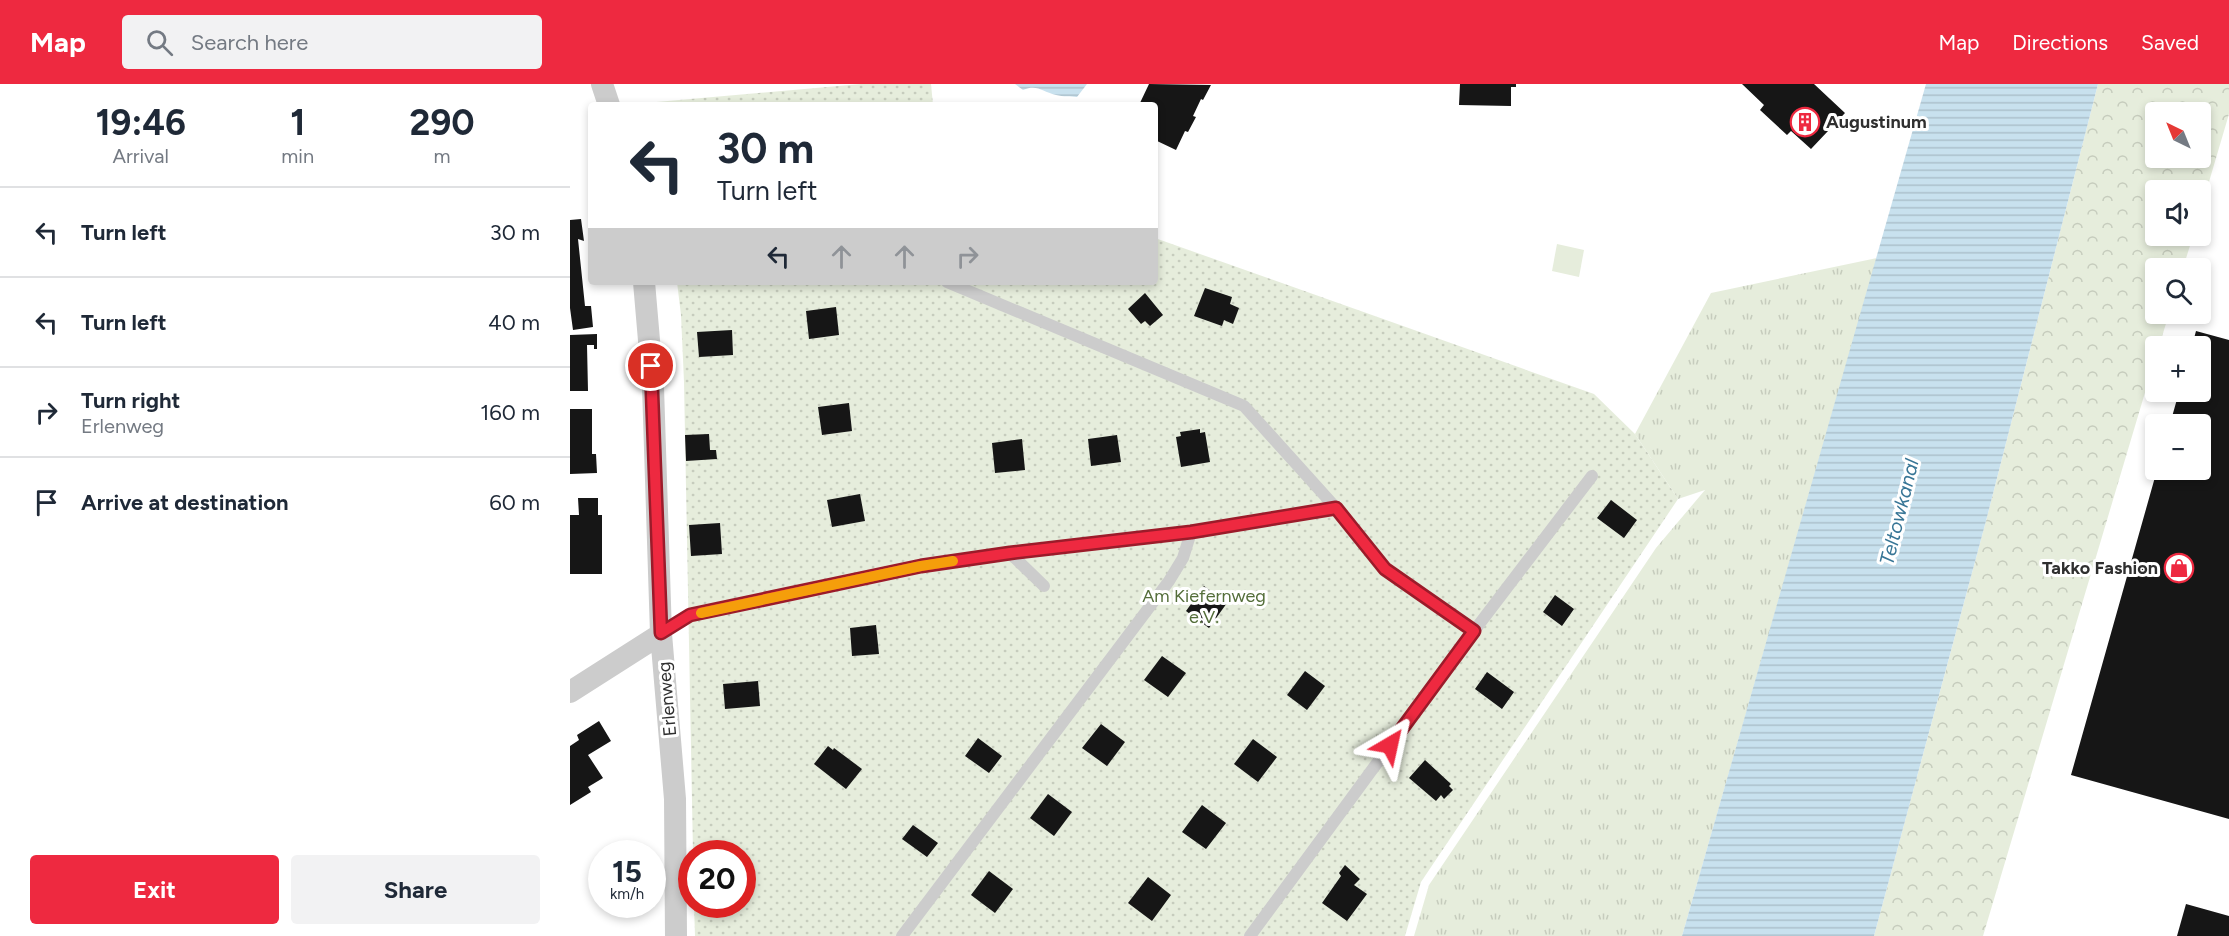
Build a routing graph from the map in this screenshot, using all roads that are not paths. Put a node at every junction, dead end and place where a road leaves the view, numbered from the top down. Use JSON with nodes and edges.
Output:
{"nodes":[{"id":1,"x":602,"y":84,"type":"edge"},
{"id":2,"x":608,"y":102,"type":"edge"},
{"id":3,"x":644,"y":285,"type":"edge"},
{"id":4,"x":954,"y":285,"type":"edge"},
{"id":5,"x":1592,"y":476,"type":"dead end"},
{"id":6,"x":1336,"y":508,"type":"junction"},
{"id":7,"x":1191,"y":532,"type":"junction"},
{"id":8,"x":1010,"y":553,"type":"junction"},
{"id":9,"x":1044,"y":586,"type":"dead end"},
{"id":10,"x":1474,"y":631,"type":"junction"},
{"id":11,"x":661,"y":633,"type":"junction"},
{"id":12,"x":570,"y":692,"type":"edge"},
{"id":13,"x":676,"y":936,"type":"edge"},
{"id":14,"x":902,"y":936,"type":"edge"},
{"id":15,"x":1250,"y":936,"type":"edge"}],
"edges":[{"from":1,"to":2,"type":"street"},
{"from":3,"to":11,"type":"street","name":"Erlenweg"},
{"from":4,"to":6,"type":"lane"},
{"from":5,"to":10,"type":"lane"},
{"from":6,"to":7,"type":"lane"},
{"from":6,"to":10,"type":"lane"},
{"from":7,"to":8,"type":"lane"},
{"from":7,"to":14,"type":"lane"},
{"from":8,"to":9,"type":"lane"},
{"from":8,"to":11,"type":"lane"},
{"from":10,"to":15,"type":"lane"},
{"from":11,"to":12,"type":"street"},
{"from":11,"to":13,"type":"street","name":"Erlenweg"}]}
